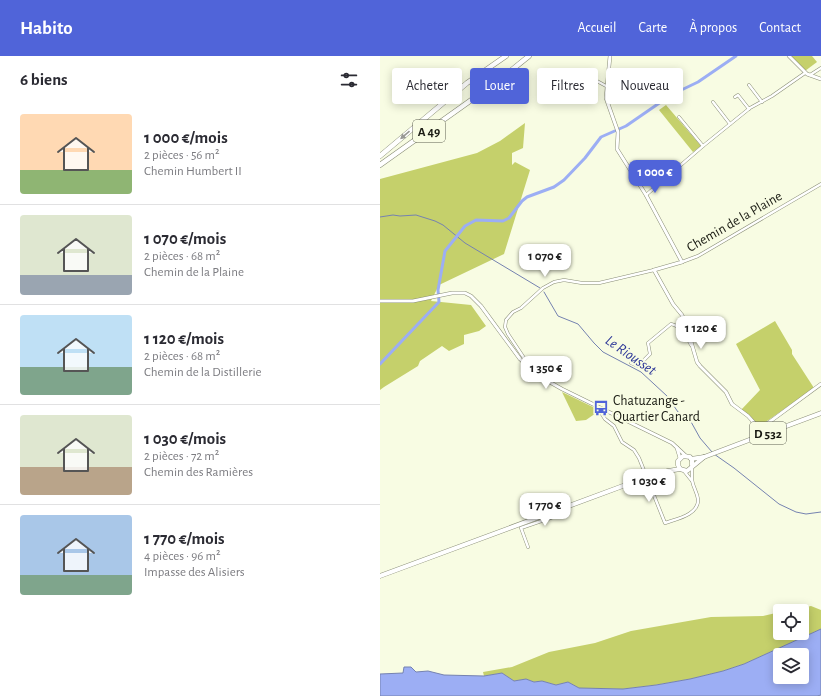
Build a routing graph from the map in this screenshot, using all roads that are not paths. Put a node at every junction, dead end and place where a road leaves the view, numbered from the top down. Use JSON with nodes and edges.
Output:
{"nodes":[{"id":1,"x":506,"y":56,"type":"edge"},
{"id":2,"x":529,"y":56,"type":"edge"},
{"id":3,"x":610,"y":56,"type":"edge"},
{"id":4,"x":789,"y":56,"type":"edge"},
{"id":5,"x":608,"y":68,"type":"edge"},
{"id":6,"x":821,"y":68,"type":"edge"},
{"id":7,"x":805,"y":72,"type":"junction"},
{"id":8,"x":810,"y":76,"type":"junction"},
{"id":9,"x":821,"y":79,"type":"edge"},
{"id":10,"x":598,"y":82,"type":"edge"},
{"id":11,"x":749,"y":85,"type":"dead end"},
{"id":12,"x":606,"y":86,"type":"edge"},
{"id":13,"x":735,"y":97,"type":"dead end"},
{"id":14,"x":713,"y":102,"type":"dead end"},
{"id":15,"x":762,"y":102,"type":"junction"},
{"id":16,"x":607,"y":104,"type":"edge"},
{"id":17,"x":749,"y":109,"type":"junction"},
{"id":18,"x":679,"y":117,"type":"dead end"},
{"id":19,"x":730,"y":124,"type":"junction"},
{"id":20,"x":702,"y":146,"type":"junction"},
{"id":21,"x":380,"y":156,"type":"edge"},
{"id":22,"x":380,"y":165,"type":"edge"},
{"id":23,"x":821,"y":184,"type":"edge"},
{"id":24,"x":646,"y":195,"type":"junction"},
{"id":25,"x":682,"y":262,"type":"junction"},
{"id":26,"x":654,"y":270,"type":"junction"},
{"id":27,"x":380,"y":301,"type":"edge"},
{"id":28,"x":694,"y":351,"type":"junction"},
{"id":29,"x":631,"y":363,"type":"dead end"},
{"id":30,"x":524,"y":364,"type":"junction"},
{"id":31,"x":821,"y":384,"type":"edge"},
{"id":32,"x":601,"y":408,"type":"junction"},
{"id":33,"x":821,"y":413,"type":"edge"},
{"id":34,"x":677,"y":448,"type":"junction"},
{"id":35,"x":686,"y":456,"type":"junction"},
{"id":36,"x":704,"y":457,"type":"junction"},
{"id":37,"x":680,"y":458,"type":"junction"},
{"id":38,"x":691,"y":459,"type":"junction"},
{"id":39,"x":678,"y":463,"type":"junction"},
{"id":40,"x":692,"y":466,"type":"junction"},
{"id":41,"x":668,"y":470,"type":"junction"},
{"id":42,"x":682,"y":470,"type":"junction"},
{"id":43,"x":647,"y":478,"type":"junction"},
{"id":44,"x":692,"y":481,"type":"junction"},
{"id":45,"x":555,"y":511,"type":"junction"},
{"id":46,"x":528,"y":547,"type":"dead end"},
{"id":47,"x":380,"y":576,"type":"edge"}],
"edges":[{"from":1,"to":21,"type":"highway","number":"A 49","one_way":true},
{"from":2,"to":22,"type":"highway","number":"A 49"},
{"from":3,"to":5,"type":"street"},
{"from":4,"to":7,"type":"street"},
{"from":6,"to":8,"type":"street"},
{"from":7,"to":8,"type":"street"},
{"from":7,"to":15,"type":"street"},
{"from":8,"to":9,"type":"street"},
{"from":10,"to":12,"type":"street"},
{"from":11,"to":15,"type":"street"},
{"from":13,"to":17,"type":"street"},
{"from":14,"to":19,"type":"street"},
{"from":15,"to":17,"type":"street"},
{"from":16,"to":24,"type":"street"},
{"from":17,"to":19,"type":"street"},
{"from":18,"to":20,"type":"street"},
{"from":19,"to":20,"type":"street"},
{"from":20,"to":24,"type":"street"},
{"from":23,"to":25,"type":"street","name":"Chemin de la Plaine"},
{"from":24,"to":25,"type":"street"},
{"from":25,"to":26,"type":"street","name":"Chemin de la Plaine"},
{"from":26,"to":28,"type":"street"},
{"from":26,"to":30,"type":"street","name":"Chemin de la Plaine"},
{"from":27,"to":30,"type":"street"},
{"from":28,"to":29,"type":"street"},
{"from":28,"to":31,"type":"street"},
{"from":30,"to":32,"type":"street"},
{"from":32,"to":34,"type":"street"},
{"from":32,"to":43,"type":"street"},
{"from":33,"to":36,"type":"main road","number":"D 532"},
{"from":34,"to":35,"type":"street"},
{"from":34,"to":37,"type":"street"},
{"from":35,"to":37,"type":"main road"},
{"from":35,"to":38,"type":"main road"},
{"from":36,"to":38,"type":"main road","number":"D 532"},
{"from":36,"to":40,"type":"main road","number":"D 532"},
{"from":37,"to":39,"type":"main road"},
{"from":38,"to":40,"type":"main road"},
{"from":39,"to":41,"type":"main road"},
{"from":39,"to":42,"type":"main road"},
{"from":40,"to":42,"type":"main road"},
{"from":40,"to":44,"type":"street"},
{"from":41,"to":42,"type":"main road"},
{"from":41,"to":43,"type":"main road"},
{"from":42,"to":44,"type":"street"},
{"from":43,"to":44,"type":"street"},
{"from":43,"to":45,"type":"main road"},
{"from":45,"to":46,"type":"street"},
{"from":45,"to":47,"type":"main road"}]}
